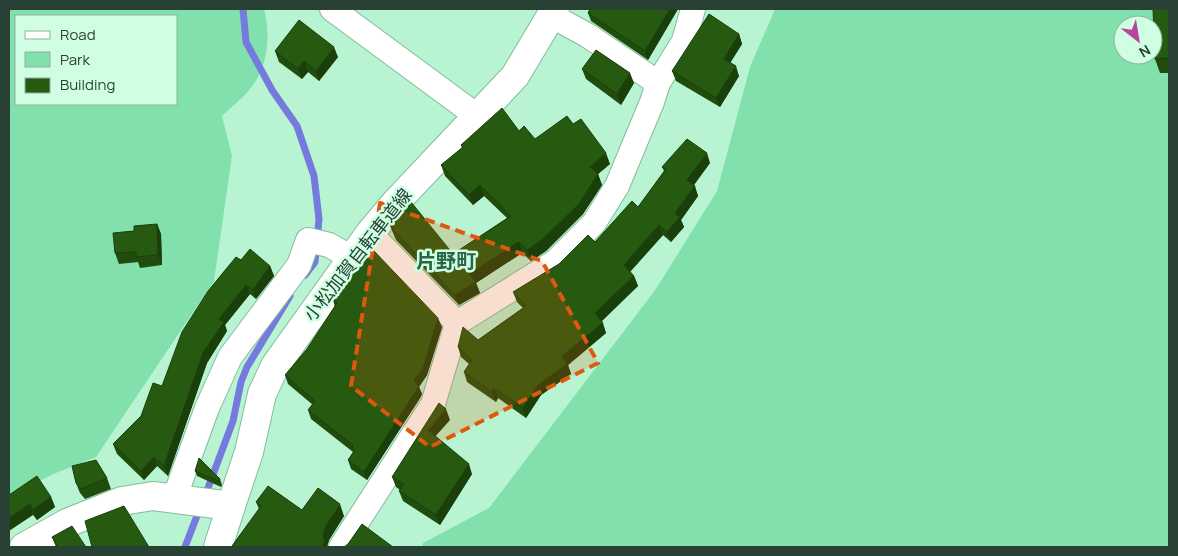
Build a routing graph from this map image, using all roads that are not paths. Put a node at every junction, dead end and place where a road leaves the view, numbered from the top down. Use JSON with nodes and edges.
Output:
{"nodes":[{"id":1,"x":332,"y":9,"type":"edge"},
{"id":2,"x":693,"y":9,"type":"edge"},
{"id":3,"x":552,"y":12,"type":"edge"},
{"id":4,"x":658,"y":83,"type":"junction"},
{"id":5,"x":477,"y":116,"type":"junction"},
{"id":6,"x":370,"y":233,"type":"junction"},
{"id":7,"x":352,"y":258,"type":"junction"},
{"id":8,"x":457,"y":323,"type":"junction"},
{"id":9,"x":174,"y":500,"type":"junction"},
{"id":10,"x":231,"y":506,"type":"junction"},
{"id":11,"x":24,"y":547,"type":"edge"},
{"id":12,"x":218,"y":547,"type":"edge"},
{"id":13,"x":341,"y":547,"type":"edge"}],
"edges":[{"from":1,"to":5,"type":"street"},
{"from":2,"to":4,"type":"street"},
{"from":3,"to":4,"type":"street"},
{"from":3,"to":5,"type":"main road","name":"小松加賀自転車道線"},
{"from":4,"to":8,"type":"street"},
{"from":5,"to":6,"type":"main road","name":"小松加賀自転車道線"},
{"from":6,"to":7,"type":"main road","name":"小松加賀自転車道線"},
{"from":6,"to":8,"type":"street"},
{"from":7,"to":9,"type":"street"},
{"from":7,"to":10,"type":"main road","name":"小松加賀自転車道線"},
{"from":8,"to":13,"type":"street"},
{"from":9,"to":10,"type":"main road"},
{"from":9,"to":11,"type":"main road"},
{"from":10,"to":12,"type":"main road","name":"小松加賀自転車道線"}]}
